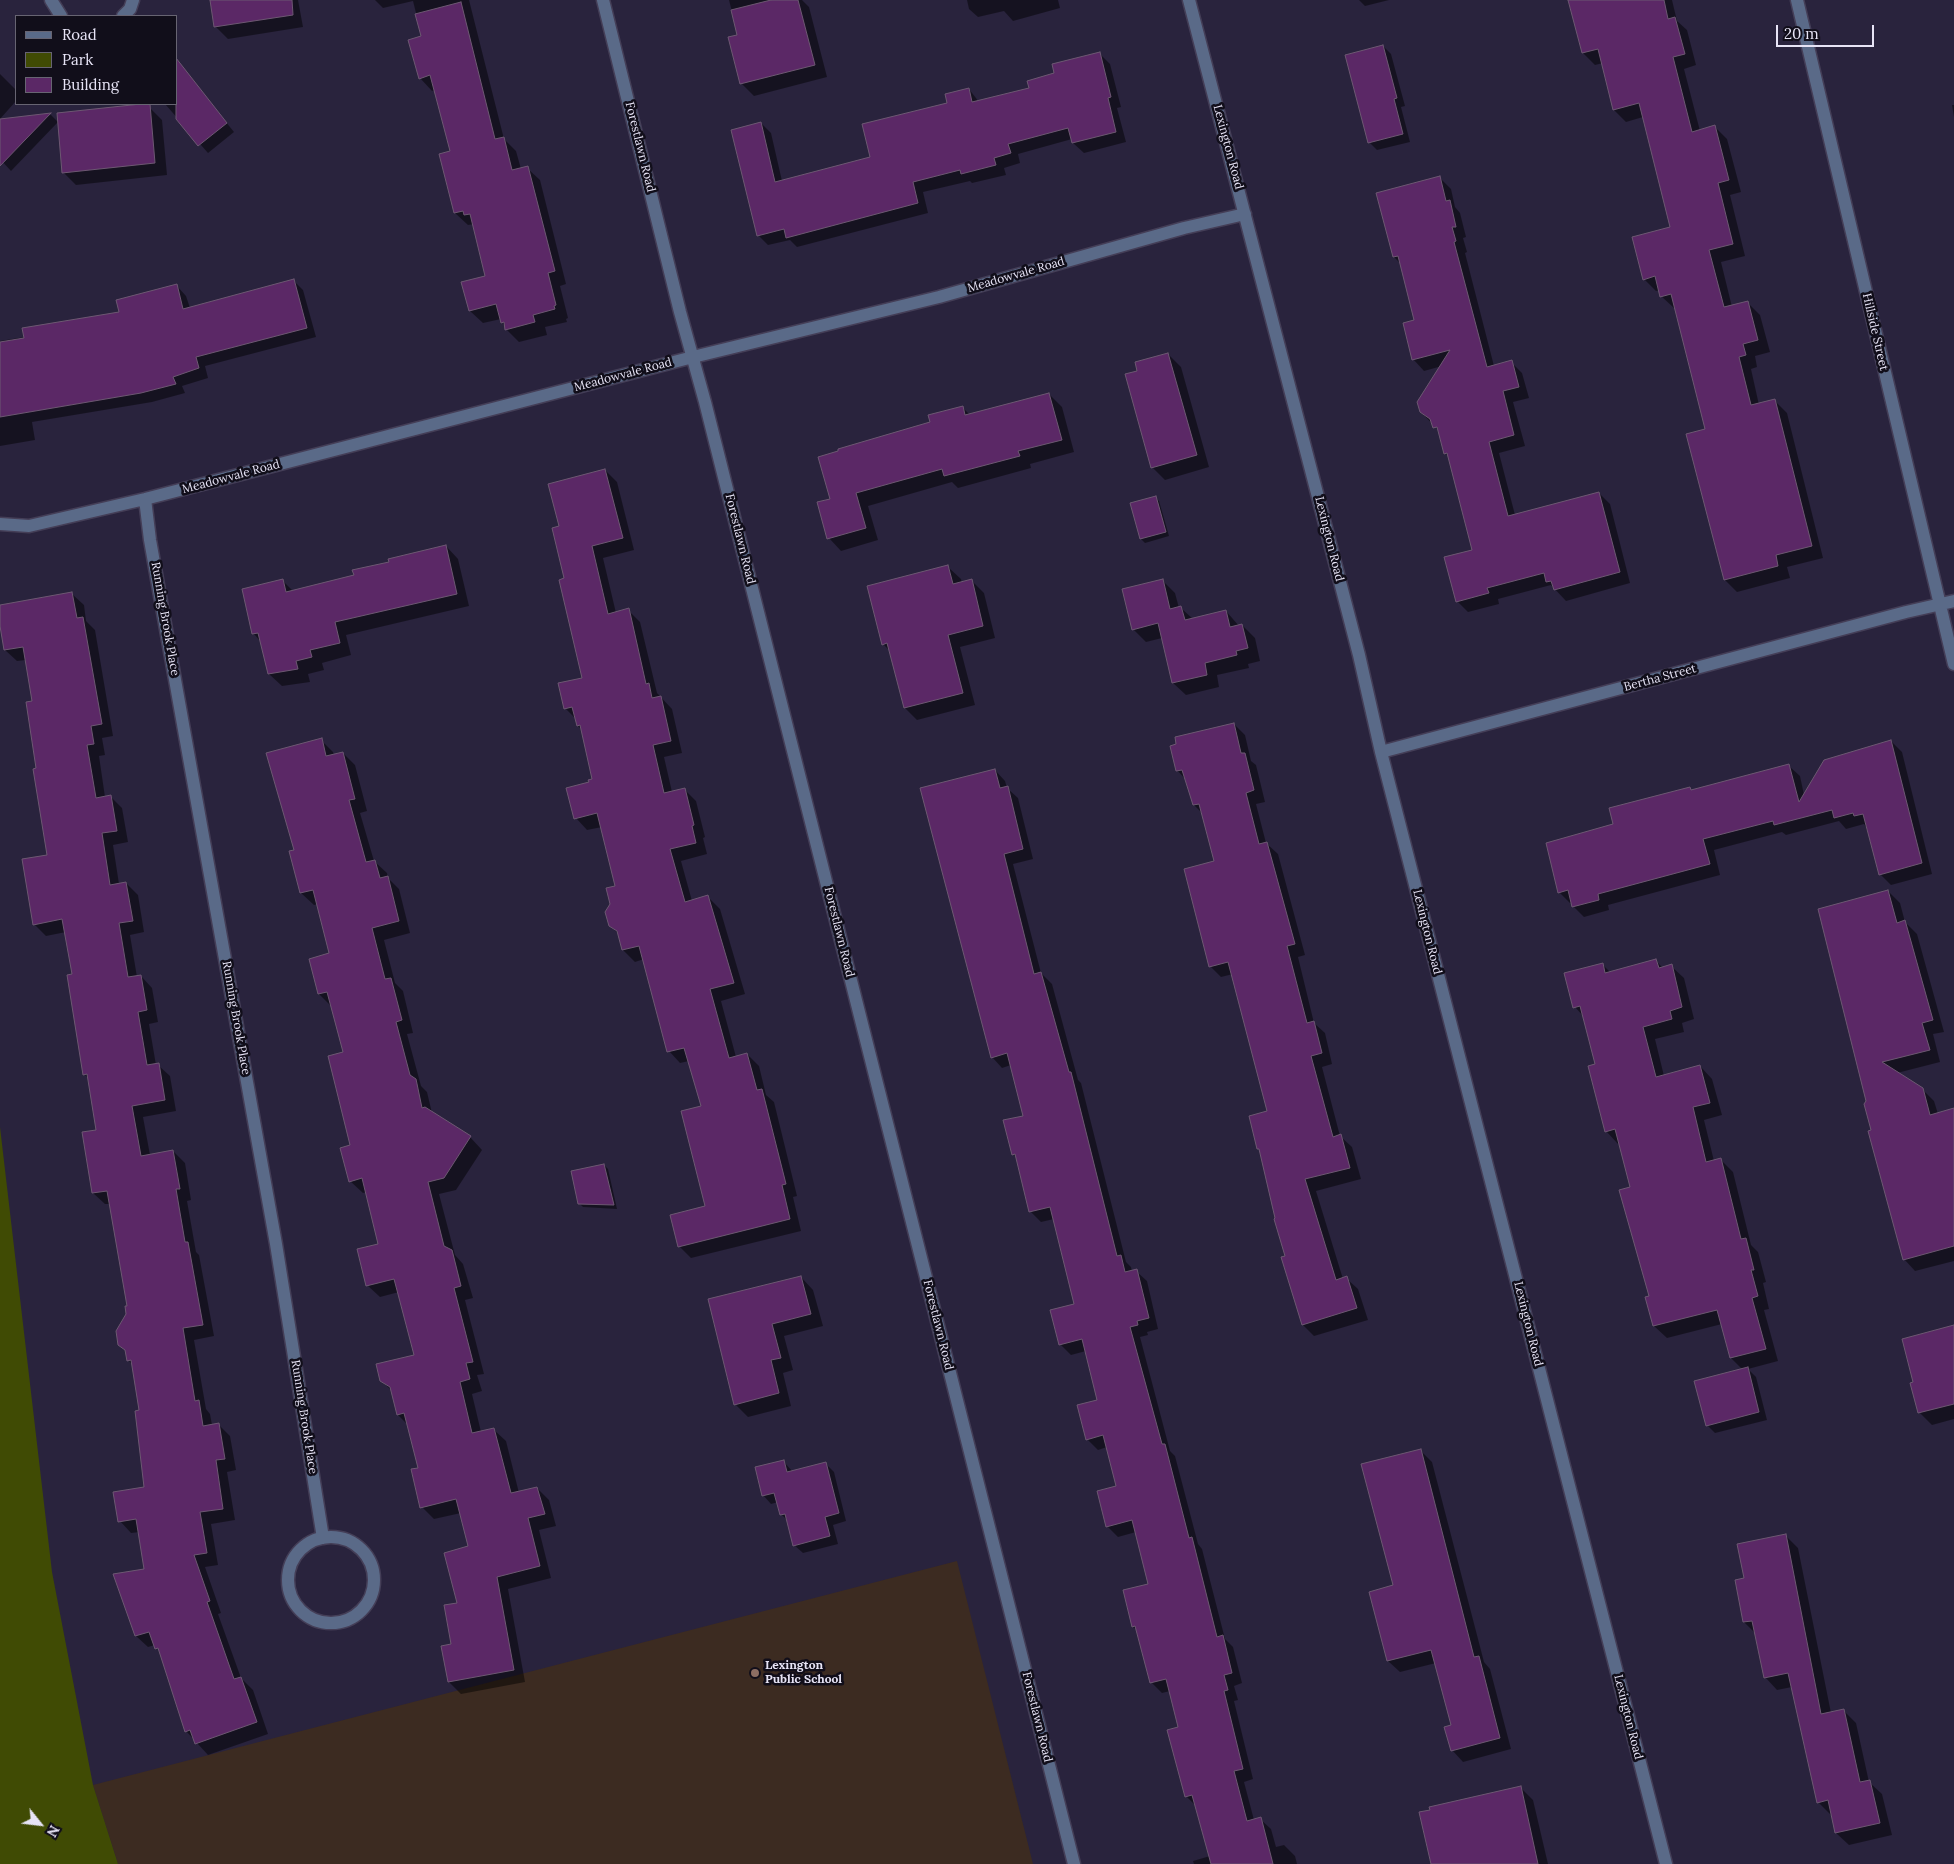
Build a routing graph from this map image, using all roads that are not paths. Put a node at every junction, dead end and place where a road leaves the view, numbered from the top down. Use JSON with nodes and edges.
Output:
{"nodes":[{"id":1,"x":51,"y":0,"type":"edge"},
{"id":2,"x":133,"y":0,"type":"edge"},
{"id":3,"x":603,"y":0,"type":"edge"},
{"id":4,"x":1189,"y":0,"type":"edge"},
{"id":5,"x":1797,"y":0,"type":"edge"},
{"id":6,"x":60,"y":15,"type":"edge"},
{"id":7,"x":124,"y":15,"type":"edge"},
{"id":8,"x":1245,"y":214,"type":"junction"},
{"id":9,"x":693,"y":357,"type":"junction"},
{"id":10,"x":145,"y":499,"type":"junction"},
{"id":11,"x":0,"y":524,"type":"edge"},
{"id":12,"x":1954,"y":601,"type":"edge"},
{"id":13,"x":1938,"y":604,"type":"junction"},
{"id":14,"x":1954,"y":664,"type":"edge"},
{"id":15,"x":1381,"y":752,"type":"junction"},
{"id":16,"x":323,"y":1538,"type":"junction"},
{"id":17,"x":1074,"y":1864,"type":"edge"},
{"id":18,"x":1666,"y":1864,"type":"edge"}],
"edges":[{"from":1,"to":6,"type":"street"},
{"from":2,"to":7,"type":"street"},
{"from":3,"to":9,"type":"street","name":"Forestlawn Road"},
{"from":4,"to":8,"type":"street","name":"Lexington Road"},
{"from":5,"to":13,"type":"street","name":"Hillside Street"},
{"from":8,"to":9,"type":"street","name":"Meadowvale Road"},
{"from":8,"to":15,"type":"street","name":"Lexington Road"},
{"from":9,"to":10,"type":"street","name":"Meadowvale Road"},
{"from":9,"to":17,"type":"street","name":"Forestlawn Road"},
{"from":10,"to":11,"type":"street","name":"Meadowvale Road"},
{"from":10,"to":16,"type":"street","name":"Running Brook Place"},
{"from":12,"to":13,"type":"street","name":"Bertha Street"},
{"from":13,"to":14,"type":"street","name":"Hillside Street"},
{"from":13,"to":15,"type":"street","name":"Bertha Street"},
{"from":15,"to":18,"type":"street","name":"Lexington Road"},
{"from":16,"to":16,"type":"street"}]}
